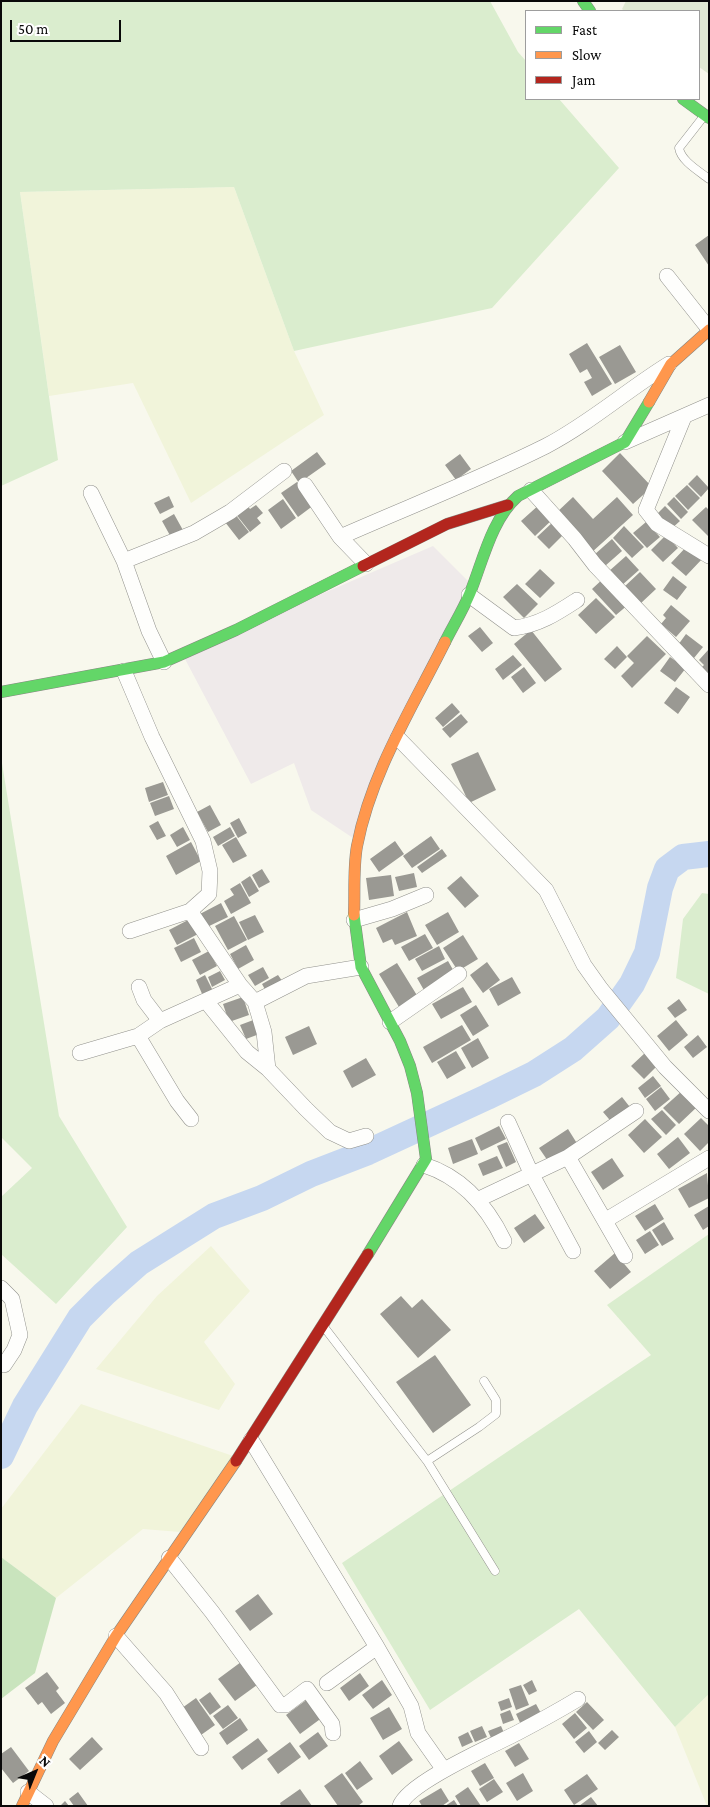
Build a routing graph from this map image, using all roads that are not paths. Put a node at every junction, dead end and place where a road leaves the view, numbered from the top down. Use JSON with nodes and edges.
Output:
{"nodes":[{"id":1,"x":684,"y":100,"type":"edge"},
{"id":2,"x":707,"y":116,"type":"edge"},
{"id":3,"x":709,"y":179,"type":"edge"},
{"id":4,"x":667,"y":276,"type":"dead end"},
{"id":5,"x":709,"y":330,"type":"edge"},
{"id":6,"x":670,"y":364,"type":"junction"},
{"id":7,"x":709,"y":405,"type":"edge"},
{"id":8,"x":684,"y":417,"type":"junction"},
{"id":9,"x":625,"y":442,"type":"junction"},
{"id":10,"x":284,"y":470,"type":"dead end"},
{"id":11,"x":305,"y":485,"type":"dead end"},
{"id":12,"x":530,"y":490,"type":"junction"},
{"id":13,"x":91,"y":493,"type":"dead end"},
{"id":14,"x":508,"y":505,"type":"junction"},
{"id":15,"x":344,"y":541,"type":"junction"},
{"id":16,"x":709,"y":556,"type":"edge"},
{"id":17,"x":124,"y":561,"type":"junction"},
{"id":18,"x":364,"y":561,"type":"junction"},
{"id":19,"x":469,"y":595,"type":"junction"},
{"id":20,"x":577,"y":600,"type":"dead end"},
{"id":21,"x":162,"y":657,"type":"junction"},
{"id":22,"x":124,"y":671,"type":"junction"},
{"id":23,"x":709,"y":684,"type":"edge"},
{"id":24,"x":1,"y":692,"type":"edge"},
{"id":25,"x":398,"y":738,"type":"junction"},
{"id":26,"x":426,"y":895,"type":"dead end"},
{"id":27,"x":190,"y":910,"type":"junction"},
{"id":28,"x":354,"y":920,"type":"junction"},
{"id":29,"x":130,"y":931,"type":"dead end"},
{"id":30,"x":361,"y":967,"type":"junction"},
{"id":31,"x":459,"y":974,"type":"dead end"},
{"id":32,"x":240,"y":985,"type":"junction"},
{"id":33,"x":139,"y":987,"type":"dead end"},
{"id":34,"x":206,"y":1000,"type":"junction"},
{"id":35,"x":255,"y":1002,"type":"junction"},
{"id":36,"x":160,"y":1021,"type":"junction"},
{"id":37,"x":390,"y":1022,"type":"junction"},
{"id":38,"x":138,"y":1036,"type":"junction"},
{"id":39,"x":80,"y":1054,"type":"dead end"},
{"id":40,"x":268,"y":1068,"type":"junction"},
{"id":41,"x":709,"y":1111,"type":"edge"},
{"id":42,"x":636,"y":1112,"type":"dead end"},
{"id":43,"x":191,"y":1119,"type":"dead end"},
{"id":44,"x":508,"y":1122,"type":"dead end"},
{"id":45,"x":366,"y":1136,"type":"dead end"},
{"id":46,"x":568,"y":1157,"type":"junction"},
{"id":47,"x":709,"y":1158,"type":"edge"},
{"id":48,"x":425,"y":1162,"type":"junction"},
{"id":49,"x":532,"y":1173,"type":"junction"},
{"id":50,"x":479,"y":1199,"type":"junction"},
{"id":51,"x":606,"y":1220,"type":"junction"},
{"id":52,"x":504,"y":1241,"type":"dead end"},
{"id":53,"x":573,"y":1252,"type":"dead end"},
{"id":54,"x":625,"y":1256,"type":"dead end"},
{"id":55,"x":1,"y":1288,"type":"edge"},
{"id":56,"x":323,"y":1326,"type":"junction"},
{"id":57,"x":1,"y":1362,"type":"edge"},
{"id":58,"x":484,"y":1382,"type":"dead end"},
{"id":59,"x":251,"y":1440,"type":"junction"},
{"id":60,"x":427,"y":1461,"type":"junction"},
{"id":61,"x":169,"y":1558,"type":"junction"},
{"id":62,"x":495,"y":1571,"type":"dead end"},
{"id":63,"x":116,"y":1636,"type":"junction"},
{"id":64,"x":377,"y":1647,"type":"junction"},
{"id":65,"x":327,"y":1683,"type":"dead end"},
{"id":66,"x":578,"y":1699,"type":"dead end"},
{"id":67,"x":333,"y":1733,"type":"dead end"},
{"id":68,"x":201,"y":1748,"type":"dead end"},
{"id":69,"x":444,"y":1770,"type":"junction"},
{"id":70,"x":28,"y":1792,"type":"junction"},
{"id":71,"x":22,"y":1806,"type":"edge"},
{"id":72,"x":46,"y":1806,"type":"edge"},
{"id":73,"x":400,"y":1806,"type":"edge"}],
"edges":[{"from":1,"to":2,"type":"street"},
{"from":2,"to":3,"type":"lane"},
{"from":4,"to":5,"type":"street"},
{"from":5,"to":6,"type":"street"},
{"from":6,"to":9,"type":"street"},
{"from":6,"to":15,"type":"street"},
{"from":7,"to":8,"type":"street"},
{"from":8,"to":9,"type":"street"},
{"from":8,"to":16,"type":"street"},
{"from":9,"to":12,"type":"street"},
{"from":10,"to":17,"type":"street"},
{"from":11,"to":15,"type":"street"},
{"from":12,"to":14,"type":"street"},
{"from":12,"to":23,"type":"street"},
{"from":13,"to":17,"type":"street"},
{"from":14,"to":18,"type":"street"},
{"from":14,"to":19,"type":"street"},
{"from":15,"to":18,"type":"street"},
{"from":17,"to":21,"type":"street"},
{"from":18,"to":21,"type":"street"},
{"from":19,"to":20,"type":"street"},
{"from":19,"to":25,"type":"street"},
{"from":21,"to":22,"type":"street"},
{"from":22,"to":24,"type":"street"},
{"from":22,"to":27,"type":"street"},
{"from":25,"to":28,"type":"street"},
{"from":25,"to":41,"type":"street"},
{"from":26,"to":28,"type":"street"},
{"from":27,"to":29,"type":"street"},
{"from":27,"to":32,"type":"street"},
{"from":28,"to":30,"type":"street"},
{"from":30,"to":35,"type":"street"},
{"from":30,"to":37,"type":"street"},
{"from":31,"to":37,"type":"street"},
{"from":32,"to":34,"type":"street"},
{"from":32,"to":35,"type":"street"},
{"from":33,"to":36,"type":"street"},
{"from":34,"to":36,"type":"street"},
{"from":34,"to":40,"type":"street"},
{"from":35,"to":40,"type":"street"},
{"from":36,"to":38,"type":"street"},
{"from":37,"to":48,"type":"street"},
{"from":38,"to":39,"type":"street"},
{"from":38,"to":43,"type":"street"},
{"from":40,"to":45,"type":"street"},
{"from":42,"to":46,"type":"street"},
{"from":44,"to":49,"type":"street"},
{"from":46,"to":49,"type":"street"},
{"from":46,"to":51,"type":"street"},
{"from":47,"to":51,"type":"street"},
{"from":48,"to":50,"type":"street"},
{"from":48,"to":56,"type":"street"},
{"from":49,"to":50,"type":"street"},
{"from":49,"to":53,"type":"street"},
{"from":50,"to":52,"type":"street"},
{"from":51,"to":54,"type":"street"},
{"from":55,"to":57,"type":"street"},
{"from":56,"to":59,"type":"street"},
{"from":56,"to":60,"type":"lane"},
{"from":58,"to":60,"type":"lane"},
{"from":59,"to":61,"type":"street"},
{"from":59,"to":64,"type":"street"},
{"from":60,"to":62,"type":"lane"},
{"from":61,"to":63,"type":"street"},
{"from":61,"to":67,"type":"street"},
{"from":63,"to":68,"type":"street"},
{"from":63,"to":70,"type":"street"},
{"from":64,"to":65,"type":"street"},
{"from":64,"to":69,"type":"street"},
{"from":66,"to":69,"type":"street"},
{"from":69,"to":73,"type":"street"},
{"from":70,"to":71,"type":"street"},
{"from":70,"to":72,"type":"street"}]}
